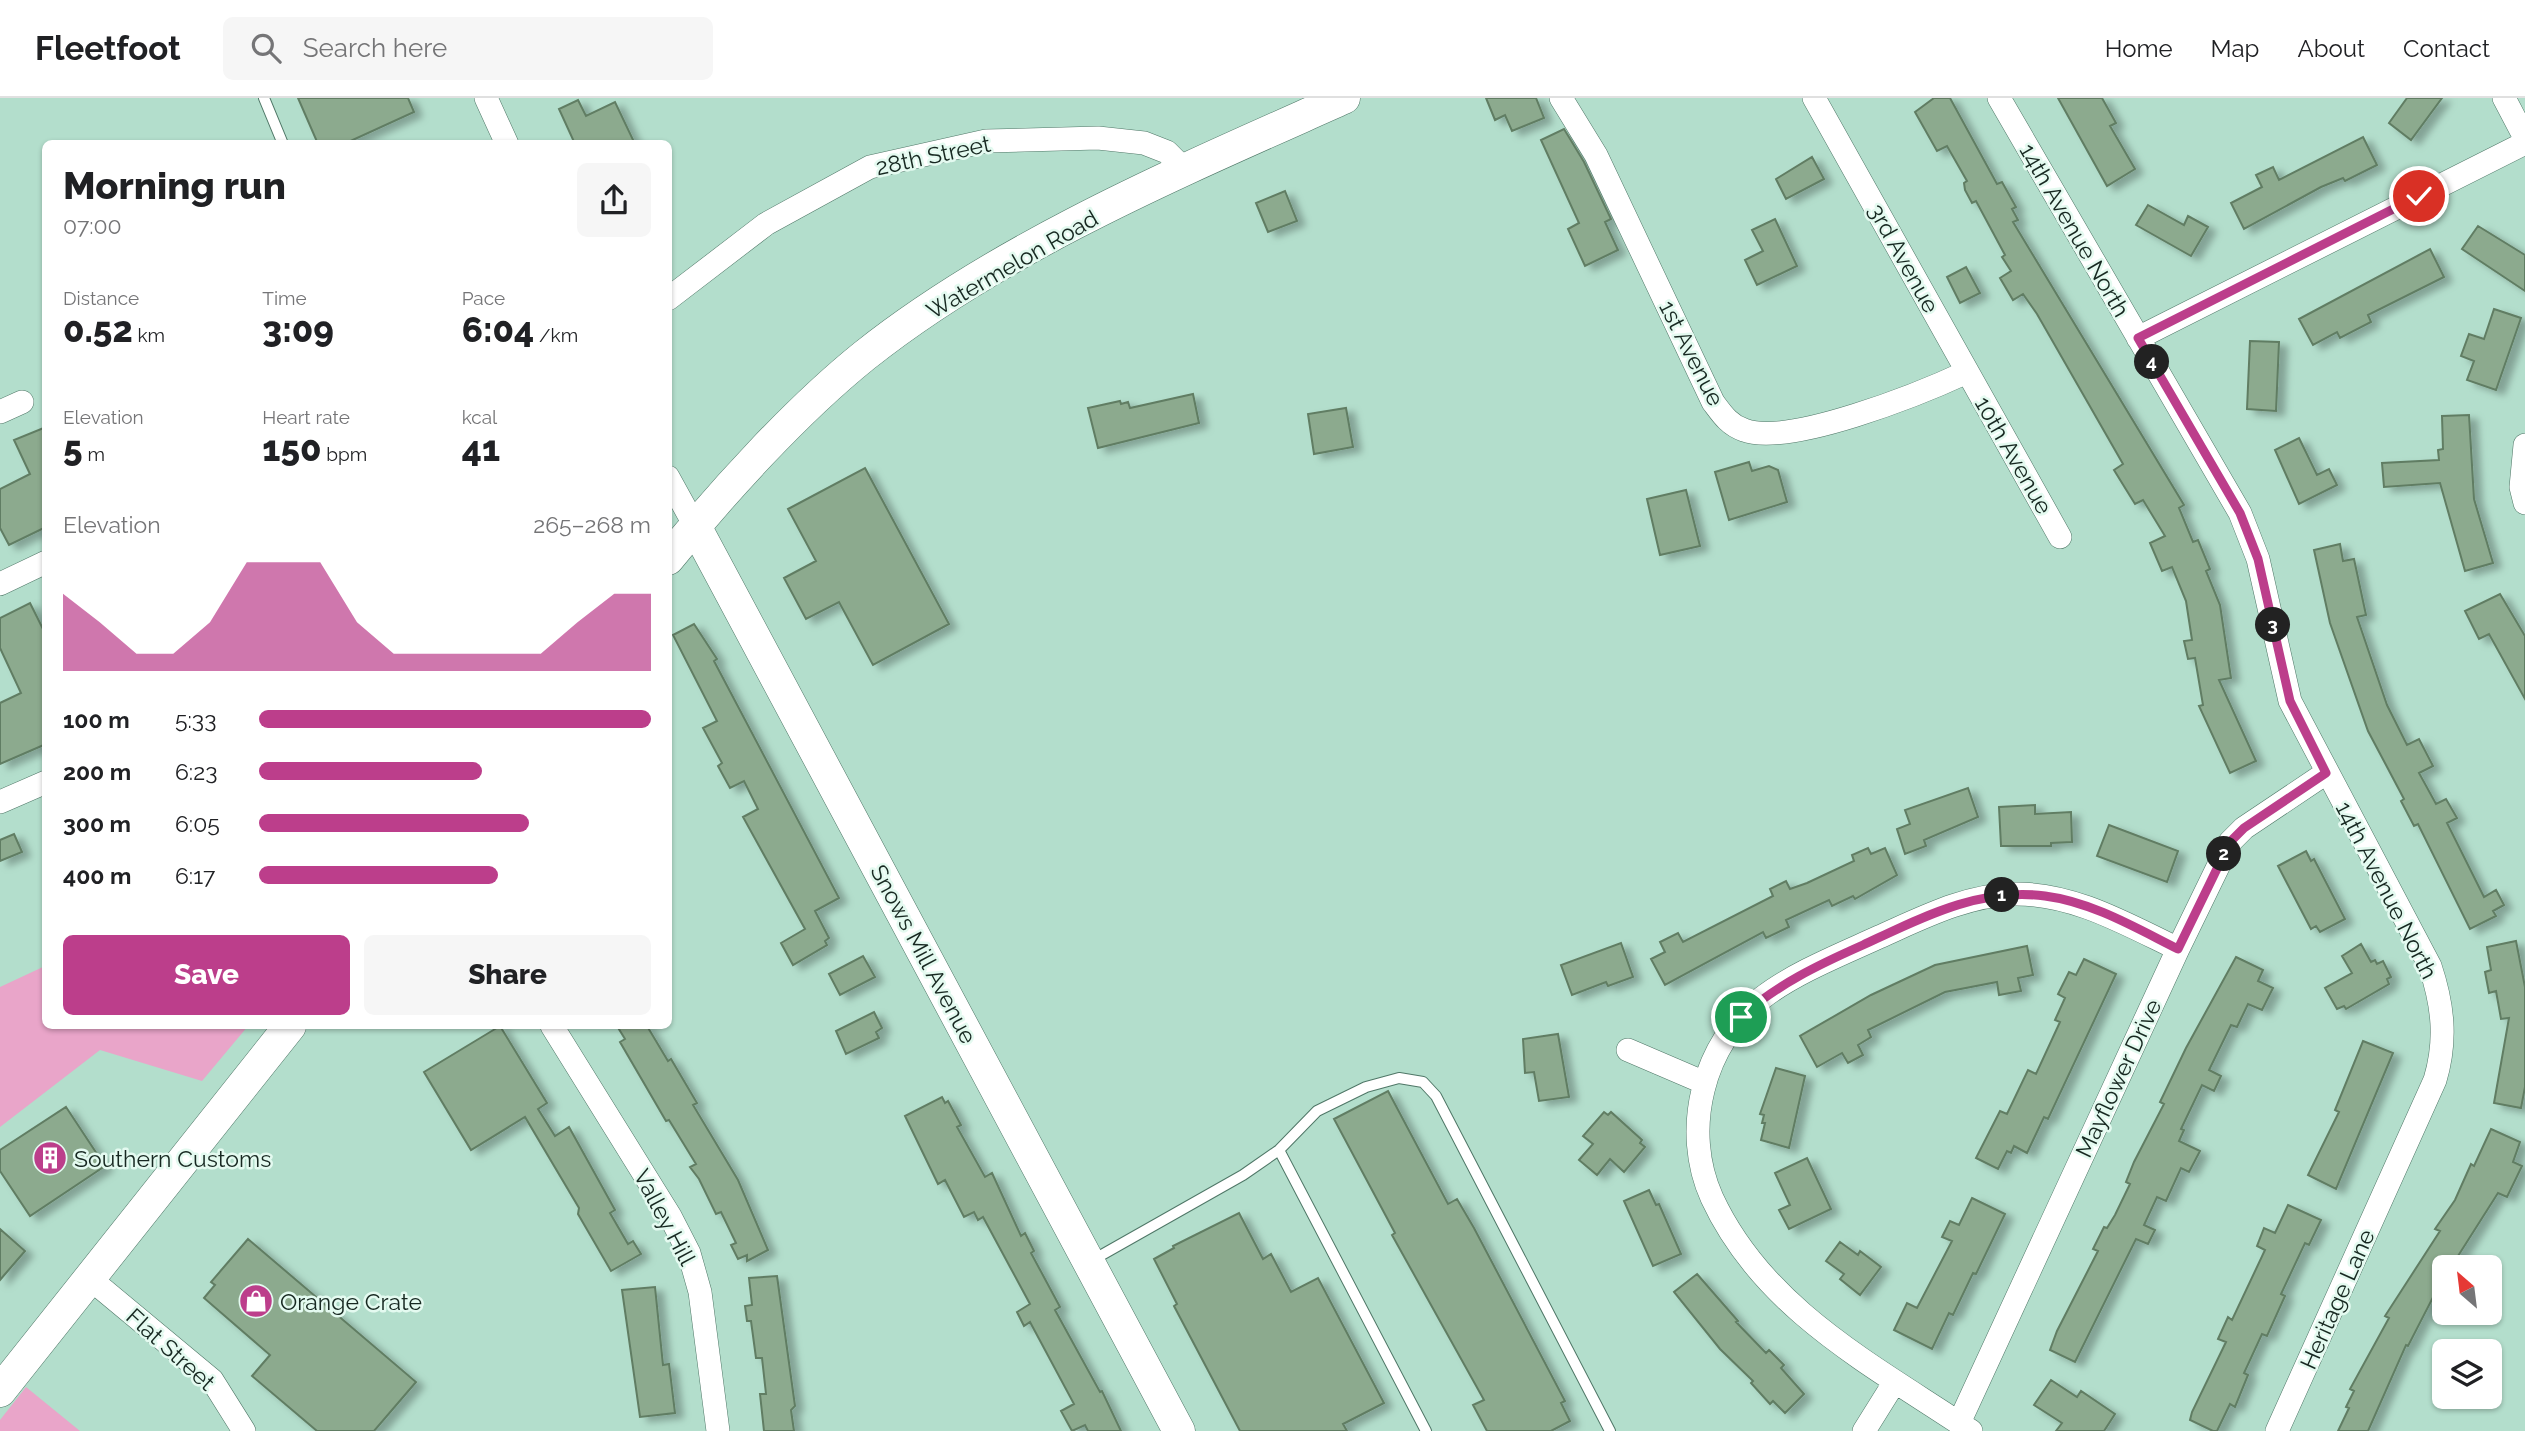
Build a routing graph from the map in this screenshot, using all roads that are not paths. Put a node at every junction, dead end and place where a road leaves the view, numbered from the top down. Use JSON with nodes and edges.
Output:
{"nodes":[{"id":1,"x":264,"y":98,"type":"edge"},
{"id":2,"x":486,"y":98,"type":"edge"},
{"id":3,"x":1344,"y":98,"type":"edge"},
{"id":4,"x":1561,"y":98,"type":"edge"},
{"id":5,"x":1814,"y":98,"type":"edge"},
{"id":6,"x":1999,"y":98,"type":"edge"},
{"id":7,"x":2504,"y":98,"type":"edge"},
{"id":8,"x":2525,"y":138,"type":"edge"},
{"id":9,"x":281,"y":140,"type":"edge"},
{"id":10,"x":505,"y":140,"type":"edge"},
{"id":11,"x":2525,"y":143,"type":"edge"},
{"id":12,"x":1185,"y":170,"type":"junction"},
{"id":13,"x":672,"y":296,"type":"edge"},
{"id":14,"x":2138,"y":338,"type":"junction"},
{"id":15,"x":1967,"y":372,"type":"junction"},
{"id":16,"x":22,"y":402,"type":"dead end"},
{"id":17,"x":0,"y":412,"type":"edge"},
{"id":18,"x":2525,"y":445,"type":"edge"},
{"id":19,"x":672,"y":484,"type":"edge"},
{"id":20,"x":2525,"y":503,"type":"edge"},
{"id":21,"x":695,"y":526,"type":"junction"},
{"id":22,"x":2060,"y":537,"type":"dead end"},
{"id":23,"x":672,"y":554,"type":"edge"},
{"id":24,"x":42,"y":564,"type":"edge"},
{"id":25,"x":0,"y":584,"type":"edge"},
{"id":26,"x":2326,"y":773,"type":"junction"},
{"id":27,"x":42,"y":784,"type":"edge"},
{"id":28,"x":0,"y":802,"type":"edge"},
{"id":29,"x":2178,"y":949,"type":"junction"},
{"id":30,"x":288,"y":1029,"type":"edge"},
{"id":31,"x":554,"y":1029,"type":"edge"},
{"id":32,"x":1628,"y":1050,"type":"dead end"},
{"id":33,"x":1704,"y":1083,"type":"junction"},
{"id":34,"x":1279,"y":1150,"type":"junction"},
{"id":35,"x":2397,"y":1168,"type":"joint"},
{"id":36,"x":1089,"y":1262,"type":"junction"},
{"id":37,"x":88,"y":1277,"type":"junction"},
{"id":38,"x":1894,"y":1383,"type":"junction"},
{"id":39,"x":0,"y":1391,"type":"edge"},
{"id":40,"x":1965,"y":1427,"type":"edge"},
{"id":41,"x":244,"y":1431,"type":"edge"},
{"id":42,"x":718,"y":1431,"type":"edge"},
{"id":43,"x":1179,"y":1431,"type":"edge"},
{"id":44,"x":1426,"y":1431,"type":"edge"},
{"id":45,"x":1610,"y":1431,"type":"edge"},
{"id":46,"x":1864,"y":1431,"type":"edge"},
{"id":47,"x":2277,"y":1431,"type":"edge"}],
"edges":[{"from":1,"to":9,"type":"lane"},
{"from":2,"to":10,"type":"street"},
{"from":3,"to":12,"type":"main road","name":"Watermelon Road"},
{"from":4,"to":15,"type":"street","name":"1st Avenue"},
{"from":5,"to":15,"type":"street","name":"3rd Avenue"},
{"from":6,"to":14,"type":"street","name":"14th Avenue North"},
{"from":7,"to":8,"type":"street"},
{"from":11,"to":14,"type":"street"},
{"from":12,"to":13,"type":"street","name":"28th Street"},
{"from":12,"to":21,"type":"main road","name":"Watermelon Road"},
{"from":14,"to":26,"type":"street","name":"14th Avenue North"},
{"from":15,"to":22,"type":"street","name":"10th Avenue"},
{"from":16,"to":17,"type":"street"},
{"from":18,"to":20,"type":"street"},
{"from":19,"to":21,"type":"street","name":"Snows Mill Avenue"},
{"from":21,"to":23,"type":"main road","name":"Watermelon Road"},
{"from":21,"to":36,"type":"main road","name":"Snows Mill Avenue"},
{"from":24,"to":25,"type":"street"},
{"from":26,"to":29,"type":"street","name":"Mayflower Drive"},
{"from":26,"to":35,"type":"street","name":"14th Avenue North"},
{"from":27,"to":28,"type":"street"},
{"from":29,"to":33,"type":"street"},
{"from":29,"to":40,"type":"street","name":"Mayflower Drive"},
{"from":30,"to":37,"type":"main road"},
{"from":31,"to":42,"type":"street","name":"Valley Hill"},
{"from":32,"to":33,"type":"street"},
{"from":33,"to":38,"type":"street"},
{"from":34,"to":36,"type":"lane"},
{"from":34,"to":44,"type":"lane"},
{"from":34,"to":45,"type":"lane"},
{"from":35,"to":47,"type":"street","name":"Heritage Lane"},
{"from":36,"to":43,"type":"main road","name":"Snows Mill Avenue"},
{"from":37,"to":39,"type":"main road"},
{"from":37,"to":41,"type":"street","name":"Flat Street"},
{"from":38,"to":40,"type":"street"},
{"from":38,"to":46,"type":"street"}]}
